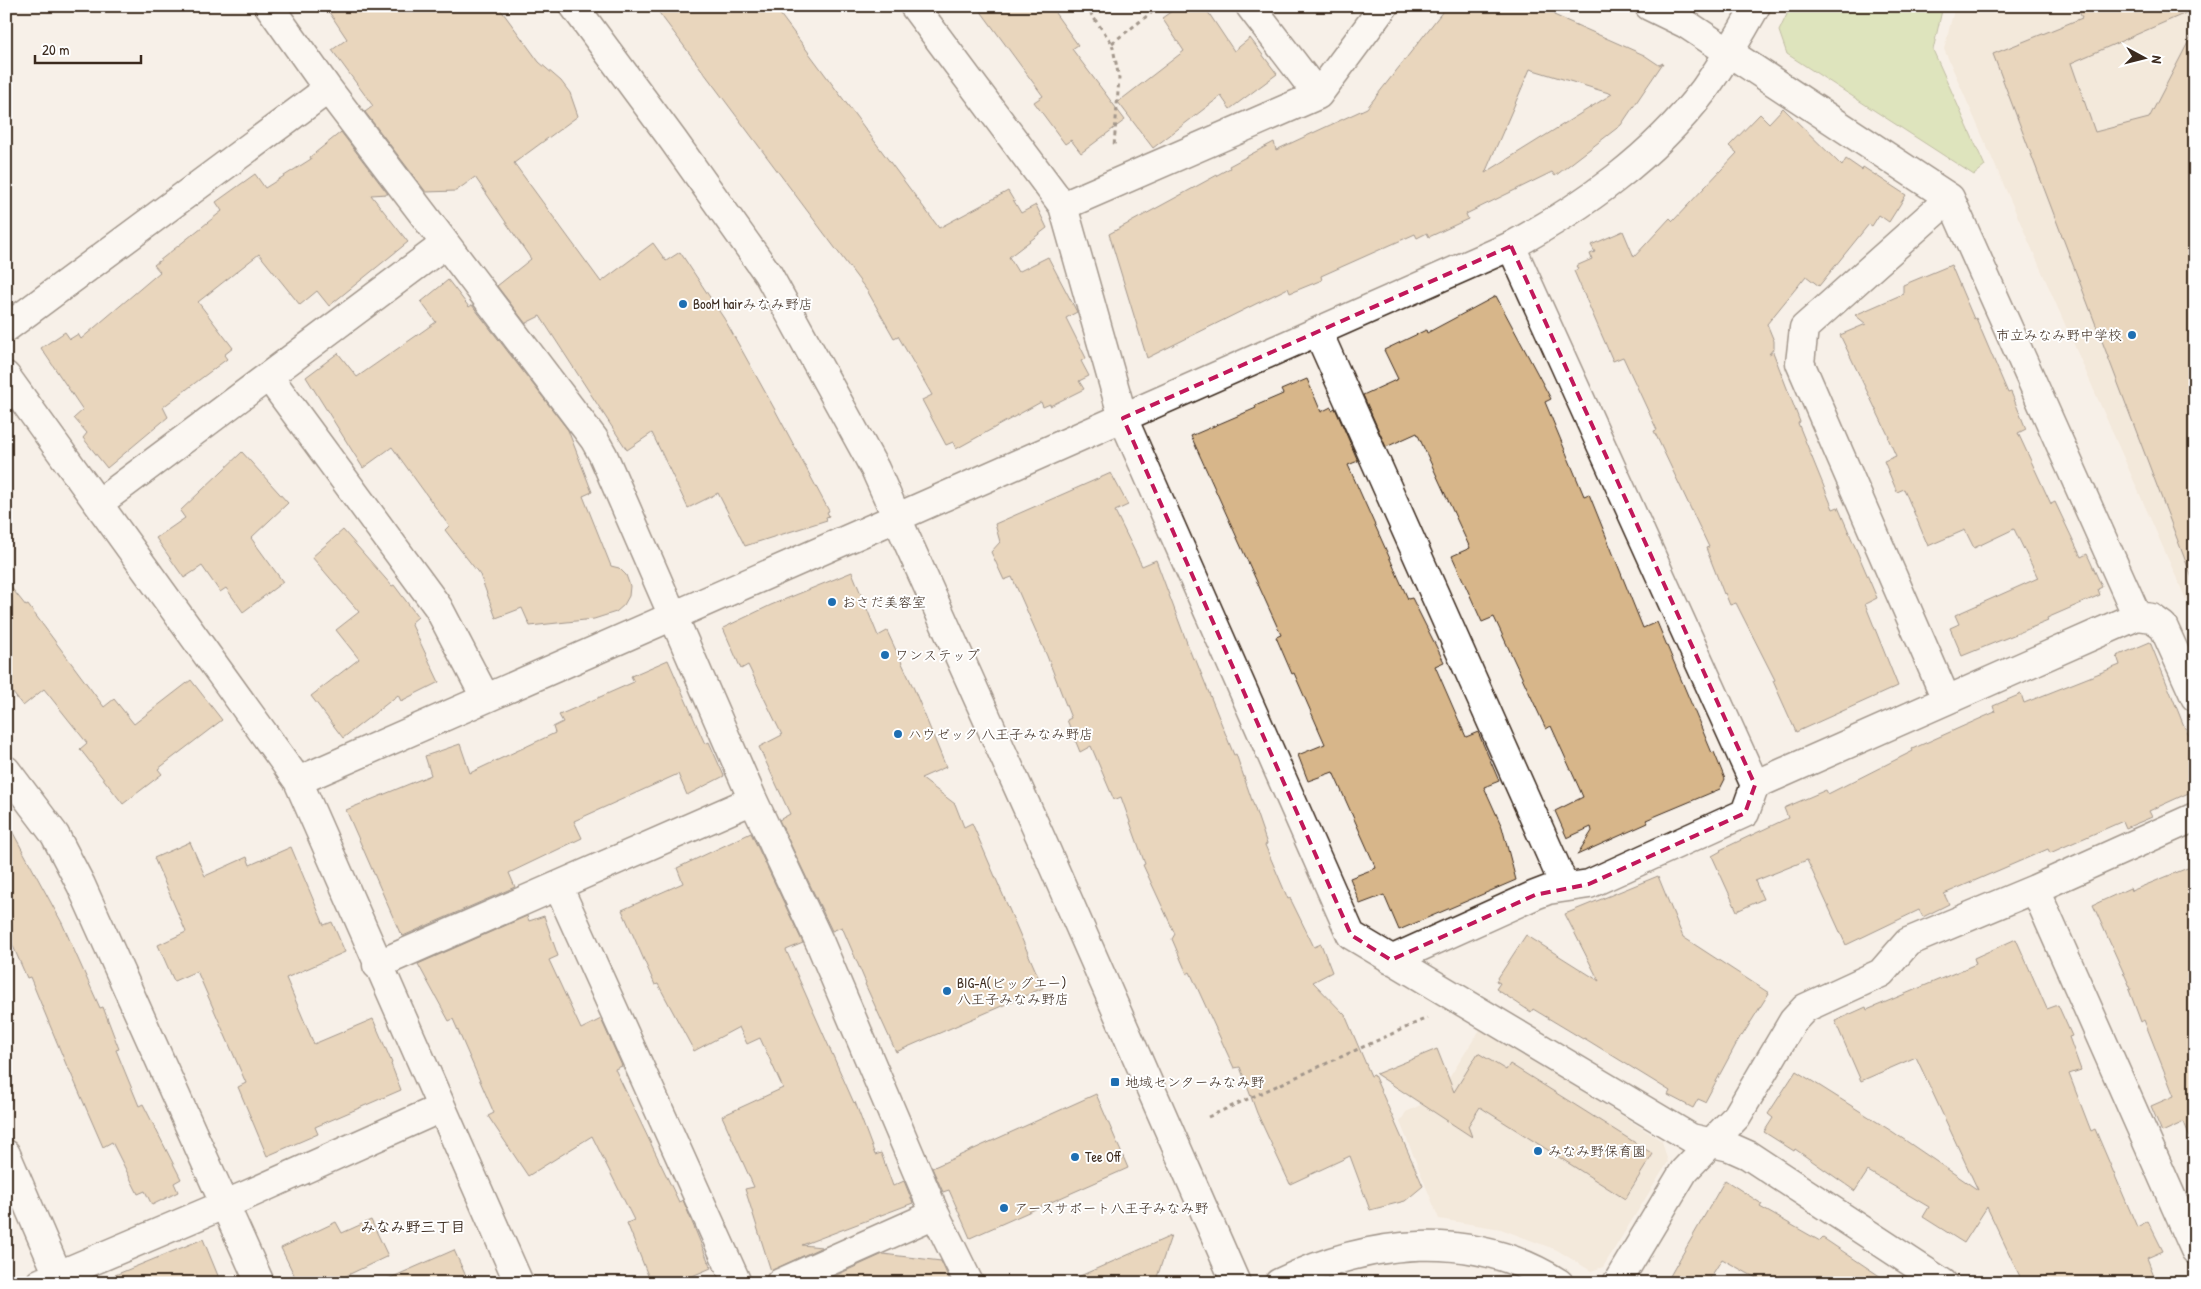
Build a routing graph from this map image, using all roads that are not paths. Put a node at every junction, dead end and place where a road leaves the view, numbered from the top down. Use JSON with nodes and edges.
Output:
{"nodes":[{"id":1,"x":269,"y":6,"type":"edge"},
{"id":2,"x":574,"y":6,"type":"edge"},
{"id":3,"x":914,"y":6,"type":"edge"},
{"id":4,"x":1250,"y":6,"type":"edge"},
{"id":5,"x":1384,"y":6,"type":"edge"},
{"id":6,"x":1649,"y":6,"type":"edge"},
{"id":7,"x":1756,"y":6,"type":"edge"},
{"id":8,"x":1729,"y":53,"type":"junction"},
{"id":9,"x":328,"y":89,"type":"junction"},
{"id":10,"x":1318,"y":94,"type":"junction"},
{"id":11,"x":1950,"y":198,"type":"junction"},
{"id":12,"x":1062,"y":206,"type":"junction"},
{"id":13,"x":445,"y":244,"type":"junction"},
{"id":14,"x":1511,"y":246,"type":"junction"},
{"id":15,"x":6,"y":328,"type":"edge"},
{"id":16,"x":1318,"y":332,"type":"junction"},
{"id":17,"x":6,"y":376,"type":"edge"},
{"id":18,"x":269,"y":376,"type":"junction"},
{"id":19,"x":1124,"y":418,"type":"junction"},
{"id":20,"x":99,"y":503,"type":"junction"},
{"id":21,"x":898,"y":517,"type":"junction"},
{"id":22,"x":672,"y":615,"type":"junction"},
{"id":23,"x":2137,"y":616,"type":"junction"},
{"id":24,"x":486,"y":697,"type":"junction"},
{"id":25,"x":2195,"y":697,"type":"edge"},
{"id":26,"x":1946,"y":699,"type":"junction"},
{"id":27,"x":6,"y":770,"type":"edge"},
{"id":28,"x":298,"y":781,"type":"junction"},
{"id":29,"x":1755,"y":786,"type":"junction"},
{"id":30,"x":753,"y":800,"type":"junction"},
{"id":31,"x":2195,"y":817,"type":"edge"},
{"id":32,"x":558,"y":886,"type":"junction"},
{"id":33,"x":1565,"y":887,"type":"junction"},
{"id":34,"x":2035,"y":889,"type":"junction"},
{"id":35,"x":1391,"y":960,"type":"junction"},
{"id":36,"x":378,"y":965,"type":"junction"},
{"id":37,"x":441,"y":1108,"type":"junction"},
{"id":38,"x":1709,"y":1142,"type":"junction"},
{"id":39,"x":6,"y":1154,"type":"edge"},
{"id":40,"x":226,"y":1204,"type":"junction"},
{"id":41,"x":935,"y":1214,"type":"junction"},
{"id":42,"x":2195,"y":1250,"type":"edge"},
{"id":43,"x":49,"y":1279,"type":"edge"},
{"id":44,"x":260,"y":1283,"type":"edge"},
{"id":45,"x":519,"y":1283,"type":"edge"},
{"id":46,"x":737,"y":1283,"type":"edge"},
{"id":47,"x":780,"y":1283,"type":"edge"},
{"id":48,"x":969,"y":1283,"type":"edge"},
{"id":49,"x":1236,"y":1283,"type":"edge"},
{"id":50,"x":1279,"y":1283,"type":"edge"},
{"id":51,"x":1559,"y":1283,"type":"edge"},
{"id":52,"x":1617,"y":1283,"type":"edge"},
{"id":53,"x":1943,"y":1283,"type":"edge"}],
"edges":[{"from":1,"to":9,"type":"street"},
{"from":2,"to":21,"type":"street"},
{"from":3,"to":12,"type":"street"},
{"from":4,"to":10,"type":"street"},
{"from":5,"to":10,"type":"street"},
{"from":6,"to":8,"type":"street"},
{"from":7,"to":8,"type":"street"},
{"from":8,"to":11,"type":"street"},
{"from":8,"to":14,"type":"street"},
{"from":9,"to":13,"type":"street"},
{"from":9,"to":15,"type":"street"},
{"from":10,"to":12,"type":"street"},
{"from":11,"to":23,"type":"street"},
{"from":11,"to":26,"type":"street"},
{"from":12,"to":19,"type":"street"},
{"from":13,"to":18,"type":"street"},
{"from":13,"to":22,"type":"street"},
{"from":14,"to":16,"type":"street"},
{"from":14,"to":29,"type":"street"},
{"from":16,"to":19,"type":"street"},
{"from":16,"to":33,"type":"street"},
{"from":17,"to":20,"type":"street"},
{"from":18,"to":20,"type":"street"},
{"from":18,"to":24,"type":"street"},
{"from":19,"to":21,"type":"street"},
{"from":19,"to":35,"type":"street"},
{"from":20,"to":28,"type":"street"},
{"from":21,"to":22,"type":"street"},
{"from":21,"to":49,"type":"street"},
{"from":22,"to":24,"type":"street"},
{"from":22,"to":30,"type":"street"},
{"from":23,"to":25,"type":"street"},
{"from":23,"to":26,"type":"street"},
{"from":24,"to":28,"type":"street"},
{"from":26,"to":29,"type":"street"},
{"from":27,"to":40,"type":"street"},
{"from":28,"to":36,"type":"street"},
{"from":29,"to":33,"type":"street"},
{"from":30,"to":32,"type":"street"},
{"from":30,"to":41,"type":"street"},
{"from":31,"to":34,"type":"street"},
{"from":32,"to":36,"type":"street"},
{"from":32,"to":46,"type":"street"},
{"from":33,"to":35,"type":"street"},
{"from":34,"to":38,"type":"street"},
{"from":34,"to":42,"type":"street"},
{"from":35,"to":38,"type":"street"},
{"from":36,"to":37,"type":"street"},
{"from":37,"to":40,"type":"street"},
{"from":37,"to":45,"type":"street"},
{"from":38,"to":52,"type":"street"},
{"from":38,"to":53,"type":"street"},
{"from":39,"to":43,"type":"street"},
{"from":40,"to":43,"type":"street"},
{"from":40,"to":44,"type":"street"},
{"from":41,"to":47,"type":"street"},
{"from":41,"to":48,"type":"street"},
{"from":50,"to":51,"type":"street"}]}
